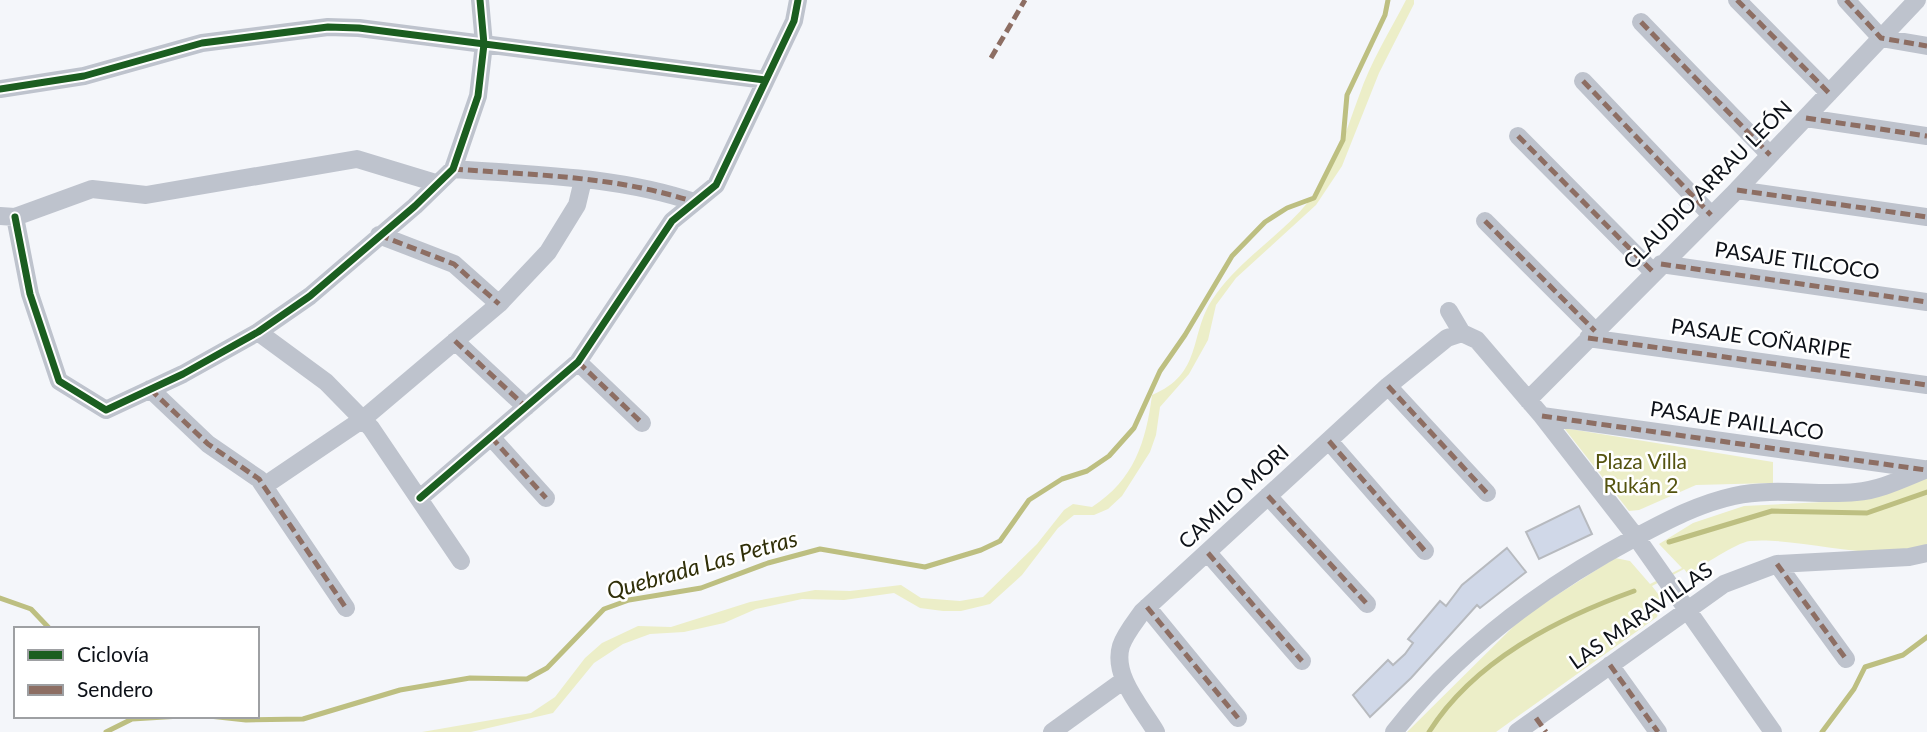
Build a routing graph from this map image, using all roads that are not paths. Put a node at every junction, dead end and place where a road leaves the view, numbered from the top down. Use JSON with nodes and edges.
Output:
{"nodes":[{"id":1,"x":480,"y":0,"type":"edge"},
{"id":2,"x":799,"y":0,"type":"edge"},
{"id":3,"x":1737,"y":0,"type":"edge"},
{"id":4,"x":1846,"y":0,"type":"edge"},
{"id":5,"x":1917,"y":0,"type":"edge"},
{"id":6,"x":1641,"y":22,"type":"dead end"},
{"id":7,"x":1881,"y":38,"type":"junction"},
{"id":8,"x":484,"y":44,"type":"junction"},
{"id":9,"x":1927,"y":46,"type":"edge"},
{"id":10,"x":765,"y":80,"type":"junction"},
{"id":11,"x":1583,"y":81,"type":"dead end"},
{"id":12,"x":0,"y":89,"type":"edge"},
{"id":13,"x":1829,"y":93,"type":"junction"},
{"id":14,"x":1806,"y":118,"type":"junction"},
{"id":15,"x":1518,"y":136,"type":"dead end"},
{"id":16,"x":1927,"y":136,"type":"edge"},
{"id":17,"x":1770,"y":155,"type":"junction"},
{"id":18,"x":453,"y":169,"type":"junction"},
{"id":19,"x":583,"y":180,"type":"junction"},
{"id":20,"x":436,"y":183,"type":"junction"},
{"id":21,"x":1737,"y":190,"type":"junction"},
{"id":22,"x":694,"y":202,"type":"junction"},
{"id":23,"x":1711,"y":215,"type":"junction"},
{"id":24,"x":8,"y":216,"type":"edge"},
{"id":25,"x":1927,"y":217,"type":"edge"},
{"id":26,"x":1485,"y":221,"type":"dead end"},
{"id":27,"x":379,"y":235,"type":"junction"},
{"id":28,"x":1657,"y":268,"type":"junction"},
{"id":29,"x":1927,"y":302,"type":"edge"},
{"id":30,"x":499,"y":304,"type":"junction"},
{"id":31,"x":1449,"y":311,"type":"dead end"},
{"id":32,"x":258,"y":332,"type":"junction"},
{"id":33,"x":1462,"y":333,"type":"junction"},
{"id":34,"x":1591,"y":335,"type":"junction"},
{"id":35,"x":455,"y":341,"type":"junction"},
{"id":36,"x":578,"y":362,"type":"junction"},
{"id":37,"x":1927,"y":385,"type":"edge"},
{"id":38,"x":1388,"y":386,"type":"junction"},
{"id":39,"x":150,"y":389,"type":"junction"},
{"id":40,"x":1528,"y":400,"type":"junction"},
{"id":41,"x":526,"y":407,"type":"junction"},
{"id":42,"x":1542,"y":416,"type":"junction"},
{"id":43,"x":363,"y":419,"type":"junction"},
{"id":44,"x":642,"y":423,"type":"dead end"},
{"id":45,"x":491,"y":437,"type":"junction"},
{"id":46,"x":1329,"y":441,"type":"junction"},
{"id":47,"x":1926,"y":469,"type":"edge"},
{"id":48,"x":264,"y":485,"type":"junction"},
{"id":49,"x":1487,"y":493,"type":"dead end"},
{"id":50,"x":1268,"y":496,"type":"junction"},
{"id":51,"x":420,"y":498,"type":"junction"},
{"id":52,"x":546,"y":498,"type":"dead end"},
{"id":53,"x":1636,"y":537,"type":"junction"},
{"id":54,"x":1425,"y":551,"type":"dead end"},
{"id":55,"x":1208,"y":553,"type":"junction"},
{"id":56,"x":1927,"y":553,"type":"edge"},
{"id":57,"x":461,"y":561,"type":"dead end"},
{"id":58,"x":1777,"y":564,"type":"junction"},
{"id":59,"x":1367,"y":604,"type":"dead end"},
{"id":60,"x":1147,"y":607,"type":"junction"},
{"id":61,"x":346,"y":608,"type":"dead end"},
{"id":62,"x":1686,"y":611,"type":"junction"},
{"id":63,"x":1846,"y":659,"type":"dead end"},
{"id":64,"x":1302,"y":661,"type":"dead end"},
{"id":65,"x":1610,"y":664,"type":"junction"},
{"id":66,"x":1124,"y":680,"type":"junction"},
{"id":67,"x":1238,"y":718,"type":"dead end"},
{"id":68,"x":1541,"y":725,"type":"edge"},
{"id":69,"x":1052,"y":732,"type":"edge"},
{"id":70,"x":1156,"y":732,"type":"edge"},
{"id":71,"x":1394,"y":732,"type":"edge"},
{"id":72,"x":1517,"y":732,"type":"edge"},
{"id":73,"x":1658,"y":732,"type":"edge"},
{"id":74,"x":1773,"y":732,"type":"edge"}],
"edges":[{"from":1,"to":8,"type":"street"},
{"from":2,"to":10,"type":"street"},
{"from":3,"to":13,"type":"street"},
{"from":4,"to":7,"type":"street"},
{"from":5,"to":7,"type":"street","name":"CLAUDIO ARRAU LEÓN"},
{"from":6,"to":17,"type":"street"},
{"from":7,"to":9,"type":"street"},
{"from":7,"to":13,"type":"street","name":"CLAUDIO ARRAU LEÓN"},
{"from":8,"to":10,"type":"street"},
{"from":8,"to":12,"type":"street"},
{"from":8,"to":18,"type":"street"},
{"from":10,"to":22,"type":"street"},
{"from":11,"to":23,"type":"street","name":"PASAJE TILCOCO"},
{"from":13,"to":14,"type":"street","name":"CLAUDIO ARRAU LEÓN"},
{"from":14,"to":16,"type":"street"},
{"from":14,"to":17,"type":"street","name":"CLAUDIO ARRAU LEÓN"},
{"from":15,"to":28,"type":"street"},
{"from":17,"to":21,"type":"street","name":"CLAUDIO ARRAU LEÓN"},
{"from":18,"to":19,"type":"street"},
{"from":18,"to":20,"type":"street"},
{"from":19,"to":22,"type":"street"},
{"from":19,"to":30,"type":"street"},
{"from":20,"to":24,"type":"street"},
{"from":20,"to":27,"type":"street"},
{"from":21,"to":23,"type":"street","name":"CLAUDIO ARRAU LEÓN"},
{"from":21,"to":25,"type":"street"},
{"from":22,"to":36,"type":"street"},
{"from":23,"to":28,"type":"street","name":"CLAUDIO ARRAU LEÓN"},
{"from":24,"to":39,"type":"street"},
{"from":26,"to":34,"type":"street"},
{"from":27,"to":30,"type":"street"},
{"from":27,"to":32,"type":"street"},
{"from":28,"to":29,"type":"street","name":"PASAJE TILCOCO"},
{"from":28,"to":34,"type":"street","name":"CLAUDIO ARRAU LEÓN"},
{"from":30,"to":35,"type":"street"},
{"from":31,"to":33,"type":"street"},
{"from":32,"to":39,"type":"street"},
{"from":32,"to":43,"type":"street"},
{"from":33,"to":38,"type":"street","name":"CAMILO MORI"},
{"from":33,"to":40,"type":"street"},
{"from":34,"to":37,"type":"street","name":"PASAJE COÑARIPE"},
{"from":34,"to":40,"type":"street","name":"CLAUDIO ARRAU LEÓN"},
{"from":35,"to":41,"type":"street"},
{"from":35,"to":43,"type":"street"},
{"from":36,"to":41,"type":"street"},
{"from":36,"to":44,"type":"street"},
{"from":38,"to":46,"type":"street","name":"CAMILO MORI"},
{"from":38,"to":49,"type":"street"},
{"from":39,"to":48,"type":"street"},
{"from":40,"to":42,"type":"street"},
{"from":41,"to":45,"type":"street"},
{"from":42,"to":47,"type":"street","name":"PASAJE PAILLACO"},
{"from":42,"to":53,"type":"street"},
{"from":43,"to":48,"type":"street"},
{"from":43,"to":51,"type":"street"},
{"from":45,"to":51,"type":"street"},
{"from":45,"to":52,"type":"street"},
{"from":46,"to":50,"type":"street","name":"CAMILO MORI"},
{"from":46,"to":54,"type":"street"},
{"from":47,"to":53,"type":"street"},
{"from":48,"to":61,"type":"street"},
{"from":50,"to":55,"type":"street","name":"CAMILO MORI"},
{"from":50,"to":59,"type":"street"},
{"from":51,"to":57,"type":"street"},
{"from":53,"to":62,"type":"street"},
{"from":53,"to":71,"type":"street"},
{"from":55,"to":60,"type":"street","name":"CAMILO MORI"},
{"from":55,"to":64,"type":"street"},
{"from":56,"to":58,"type":"street","name":"LAS MARAVILLAS"},
{"from":58,"to":62,"type":"street","name":"LAS MARAVILLAS"},
{"from":58,"to":63,"type":"street"},
{"from":60,"to":66,"type":"street","name":"CAMILO MORI"},
{"from":60,"to":67,"type":"street"},
{"from":62,"to":65,"type":"street","name":"LAS MARAVILLAS"},
{"from":62,"to":74,"type":"street"},
{"from":65,"to":68,"type":"street","name":"LAS MARAVILLAS"},
{"from":65,"to":73,"type":"street"},
{"from":66,"to":69,"type":"street"},
{"from":66,"to":70,"type":"street","name":"CAMILO MORI"},
{"from":68,"to":72,"type":"street","name":"LAS MARAVILLAS"}]}
